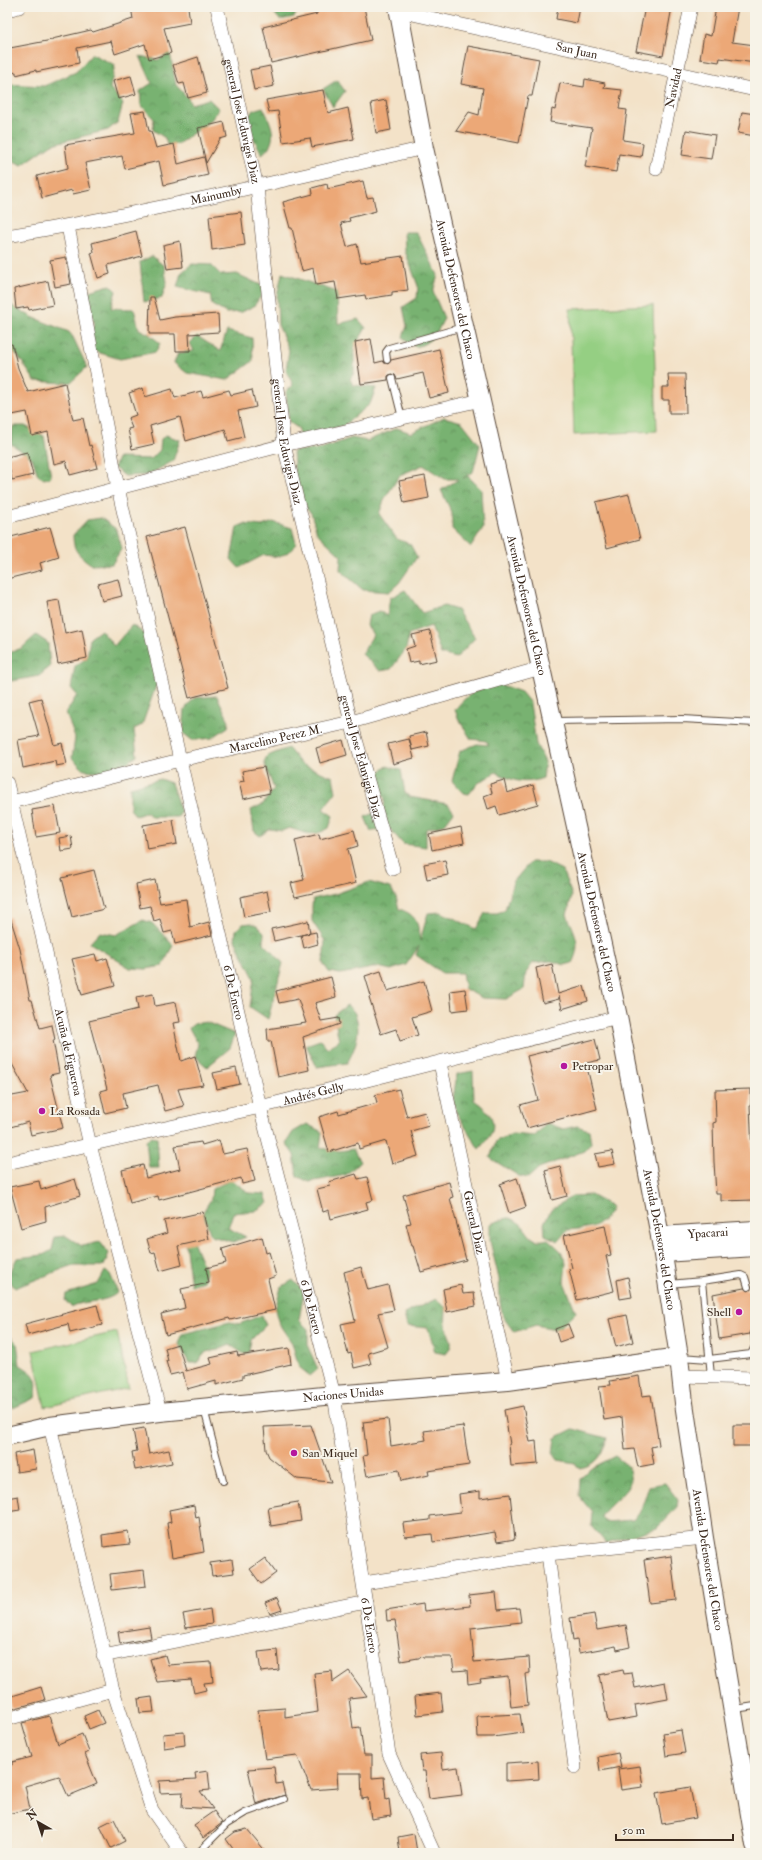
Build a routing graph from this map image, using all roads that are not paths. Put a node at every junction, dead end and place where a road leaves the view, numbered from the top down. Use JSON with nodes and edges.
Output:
{"nodes":[{"id":1,"x":18,"y":7,"type":"edge"},
{"id":2,"x":216,"y":7,"type":"edge"},
{"id":3,"x":691,"y":7,"type":"edge"},
{"id":4,"x":399,"y":9,"type":"edge"},
{"id":5,"x":7,"y":10,"type":"edge"},
{"id":6,"x":678,"y":73,"type":"junction"},
{"id":7,"x":755,"y":90,"type":"edge"},
{"id":8,"x":424,"y":148,"type":"junction"},
{"id":9,"x":656,"y":169,"type":"dead end"},
{"id":10,"x":257,"y":187,"type":"junction"},
{"id":11,"x":68,"y":226,"type":"junction"},
{"id":12,"x":7,"y":236,"type":"edge"},
{"id":13,"x":464,"y":326,"type":"junction"},
{"id":14,"x":387,"y":360,"type":"dead end"},
{"id":15,"x":392,"y":378,"type":"dead end"},
{"id":16,"x":481,"y":400,"type":"junction"},
{"id":17,"x":402,"y":418,"type":"junction"},
{"id":18,"x":284,"y":445,"type":"junction"},
{"id":19,"x":118,"y":488,"type":"junction"},
{"id":20,"x":7,"y":517,"type":"edge"},
{"id":21,"x":541,"y":668,"type":"junction"},
{"id":22,"x":553,"y":721,"type":"junction"},
{"id":23,"x":351,"y":722,"type":"junction"},
{"id":24,"x":755,"y":723,"type":"edge"},
{"id":25,"x":180,"y":760,"type":"junction"},
{"id":26,"x":7,"y":783,"type":"edge"},
{"id":27,"x":9,"y":803,"type":"edge"},
{"id":28,"x":393,"y":869,"type":"dead end"},
{"id":29,"x":618,"y":1017,"type":"junction"},
{"id":30,"x":440,"y":1063,"type":"junction"},
{"id":31,"x":260,"y":1107,"type":"junction"},
{"id":32,"x":90,"y":1145,"type":"junction"},
{"id":33,"x":7,"y":1163,"type":"edge"},
{"id":34,"x":755,"y":1230,"type":"edge"},
{"id":35,"x":662,"y":1244,"type":"junction"},
{"id":36,"x":755,"y":1247,"type":"edge"},
{"id":37,"x":702,"y":1281,"type":"junction"},
{"id":38,"x":668,"y":1284,"type":"junction"},
{"id":39,"x":748,"y":1287,"type":"dead end"},
{"id":40,"x":754,"y":1333,"type":"edge"},
{"id":41,"x":755,"y":1345,"type":"edge"},
{"id":42,"x":680,"y":1357,"type":"junction"},
{"id":43,"x":709,"y":1359,"type":"junction"},
{"id":44,"x":681,"y":1376,"type":"junction"},
{"id":45,"x":710,"y":1376,"type":"junction"},
{"id":46,"x":755,"y":1378,"type":"edge"},
{"id":47,"x":508,"y":1381,"type":"junction"},
{"id":48,"x":334,"y":1395,"type":"junction"},
{"id":49,"x":204,"y":1408,"type":"junction"},
{"id":50,"x":160,"y":1412,"type":"junction"},
{"id":51,"x":50,"y":1426,"type":"junction"},
{"id":52,"x":7,"y":1436,"type":"edge"},
{"id":53,"x":223,"y":1481,"type":"dead end"},
{"id":54,"x":704,"y":1538,"type":"junction"},
{"id":55,"x":548,"y":1554,"type":"junction"},
{"id":56,"x":364,"y":1583,"type":"junction"},
{"id":57,"x":366,"y":1602,"type":"junction"},
{"id":58,"x":103,"y":1656,"type":"junction"},
{"id":59,"x":113,"y":1690,"type":"junction"},
{"id":60,"x":755,"y":1706,"type":"edge"},
{"id":61,"x":733,"y":1709,"type":"junction"},
{"id":62,"x":7,"y":1719,"type":"edge"},
{"id":63,"x":575,"y":1767,"type":"dead end"},
{"id":64,"x":284,"y":1799,"type":"dead end"},
{"id":65,"x":755,"y":1845,"type":"edge"},
{"id":66,"x":182,"y":1853,"type":"edge"},
{"id":67,"x":198,"y":1853,"type":"edge"},
{"id":68,"x":434,"y":1853,"type":"edge"}],
"edges":[{"from":1,"to":5,"type":"street"},
{"from":2,"to":10,"type":"street","name":"general Jose Eduvigis Diaz"},
{"from":3,"to":6,"type":"street","name":"Navidad"},
{"from":4,"to":6,"type":"street","name":"San Juan"},
{"from":4,"to":8,"type":"main road","name":"Avenida Defensores del Chaco"},
{"from":6,"to":7,"type":"street","name":"San Juan"},
{"from":6,"to":9,"type":"street","name":"Navidad"},
{"from":8,"to":10,"type":"street","name":"Mainumby"},
{"from":8,"to":13,"type":"main road","name":"Avenida Defensores del Chaco"},
{"from":10,"to":11,"type":"street","name":"Mainumby"},
{"from":10,"to":18,"type":"street","name":"general Jose Eduvigis Diaz"},
{"from":11,"to":12,"type":"street","name":"Mainumby"},
{"from":11,"to":19,"type":"street","name":"6 De Enero"},
{"from":13,"to":14,"type":"lane"},
{"from":13,"to":16,"type":"main road","name":"Avenida Defensores del Chaco"},
{"from":15,"to":17,"type":"lane"},
{"from":16,"to":17,"type":"street"},
{"from":16,"to":21,"type":"main road","name":"Avenida Defensores del Chaco"},
{"from":17,"to":18,"type":"street"},
{"from":18,"to":19,"type":"street"},
{"from":18,"to":23,"type":"street","name":"general Jose Eduvigis Diaz"},
{"from":19,"to":20,"type":"street"},
{"from":19,"to":25,"type":"street","name":"6 De Enero"},
{"from":21,"to":22,"type":"main road","name":"Avenida Defensores del Chaco"},
{"from":21,"to":23,"type":"street","name":"Marcelino Perez M."},
{"from":22,"to":24,"type":"lane"},
{"from":22,"to":29,"type":"main road","name":"Avenida Defensores del Chaco"},
{"from":23,"to":25,"type":"street","name":"Marcelino Perez M."},
{"from":23,"to":28,"type":"street","name":"general Jose Eduvigis Diaz"},
{"from":25,"to":27,"type":"street","name":"Marcelino Perez M."},
{"from":25,"to":31,"type":"street","name":"6 De Enero"},
{"from":26,"to":27,"type":"street","name":"Acuña de Figueroa"},
{"from":27,"to":32,"type":"street","name":"Acuña de Figueroa"},
{"from":29,"to":30,"type":"street","name":"Andrés Gelly"},
{"from":29,"to":35,"type":"main road","name":"Avenida Defensores del Chaco"},
{"from":30,"to":31,"type":"street","name":"Andrés Gelly"},
{"from":30,"to":47,"type":"street","name":"General Diaz"},
{"from":31,"to":32,"type":"street","name":"Andrés Gelly"},
{"from":31,"to":48,"type":"street","name":"6 De Enero"},
{"from":32,"to":33,"type":"street","name":"Andrés Gelly"},
{"from":32,"to":50,"type":"street","name":"Acuña de Figueroa"},
{"from":34,"to":35,"type":"main road","name":"Ypacarai"},
{"from":35,"to":36,"type":"main road","name":"Ypacarai"},
{"from":35,"to":38,"type":"main road","name":"Avenida Defensores del Chaco"},
{"from":37,"to":38,"type":"lane"},
{"from":37,"to":39,"type":"lane"},
{"from":37,"to":43,"type":"lane"},
{"from":38,"to":42,"type":"main road","name":"Avenida Defensores del Chaco"},
{"from":40,"to":41,"type":"lane"},
{"from":41,"to":43,"type":"lane"},
{"from":42,"to":43,"type":"lane"},
{"from":42,"to":44,"type":"main road","name":"Avenida Defensores del Chaco"},
{"from":42,"to":47,"type":"main road","name":"Naciones Unidas"},
{"from":43,"to":45,"type":"lane"},
{"from":44,"to":45,"type":"street"},
{"from":44,"to":54,"type":"main road","name":"Avenida Defensores del Chaco"},
{"from":45,"to":46,"type":"street"},
{"from":47,"to":48,"type":"main road","name":"Naciones Unidas"},
{"from":48,"to":49,"type":"main road","name":"Naciones Unidas"},
{"from":48,"to":56,"type":"street","name":"6 De Enero"},
{"from":49,"to":50,"type":"main road","name":"Naciones Unidas"},
{"from":49,"to":53,"type":"lane"},
{"from":50,"to":51,"type":"main road","name":"Naciones Unidas"},
{"from":51,"to":52,"type":"main road","name":"Naciones Unidas"},
{"from":51,"to":58,"type":"street"},
{"from":54,"to":55,"type":"street"},
{"from":54,"to":61,"type":"main road","name":"Avenida Defensores del Chaco"},
{"from":55,"to":56,"type":"street"},
{"from":55,"to":63,"type":"street"},
{"from":56,"to":57,"type":"street","name":"6 De Enero"},
{"from":57,"to":58,"type":"street"},
{"from":57,"to":68,"type":"street","name":"6 De Enero"},
{"from":58,"to":59,"type":"street"},
{"from":59,"to":62,"type":"street"},
{"from":59,"to":66,"type":"street"},
{"from":60,"to":61,"type":"lane"},
{"from":61,"to":65,"type":"main road","name":"Avenida Defensores del Chaco"},
{"from":64,"to":67,"type":"lane"}]}
